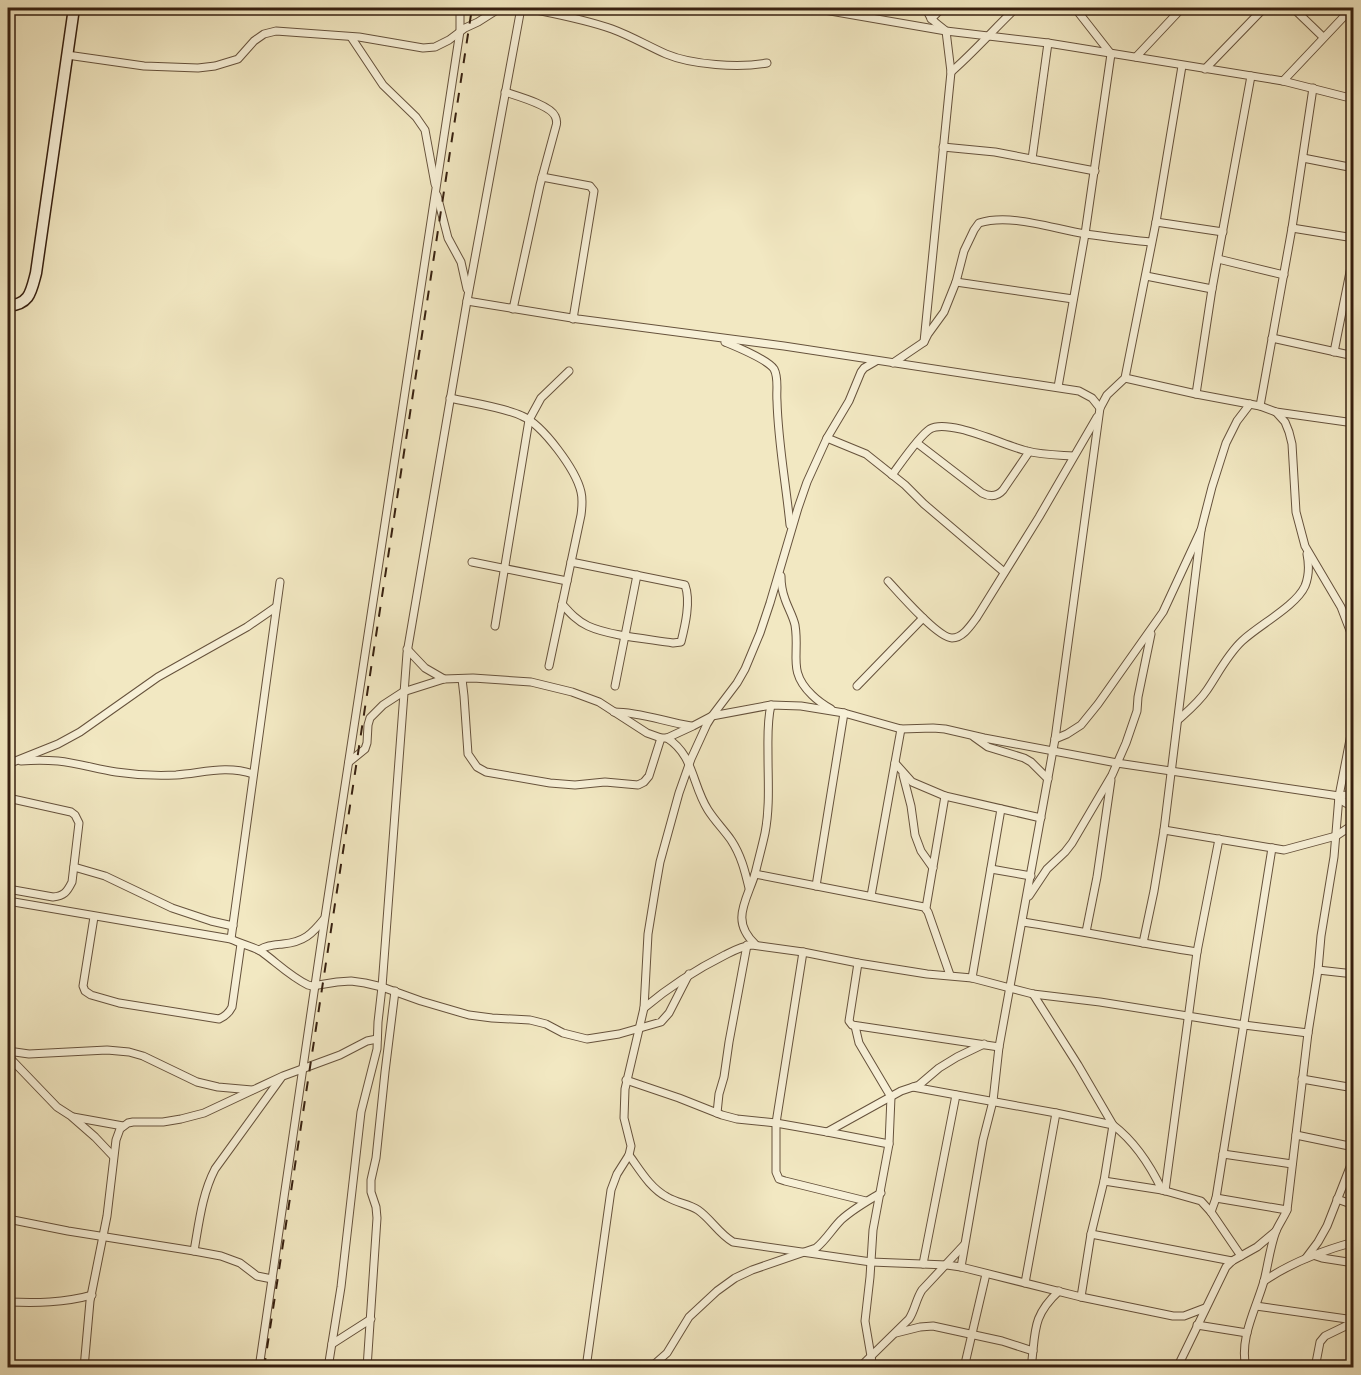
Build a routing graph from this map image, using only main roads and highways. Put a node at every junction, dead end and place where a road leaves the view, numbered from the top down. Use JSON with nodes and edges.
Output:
{"nodes":[{"id":1,"x":74,"y":8,"type":"edge"},
{"id":2,"x":8,"y":306,"type":"edge"}],
"edges":[{"from":1,"to":2,"type":"main road"}]}
